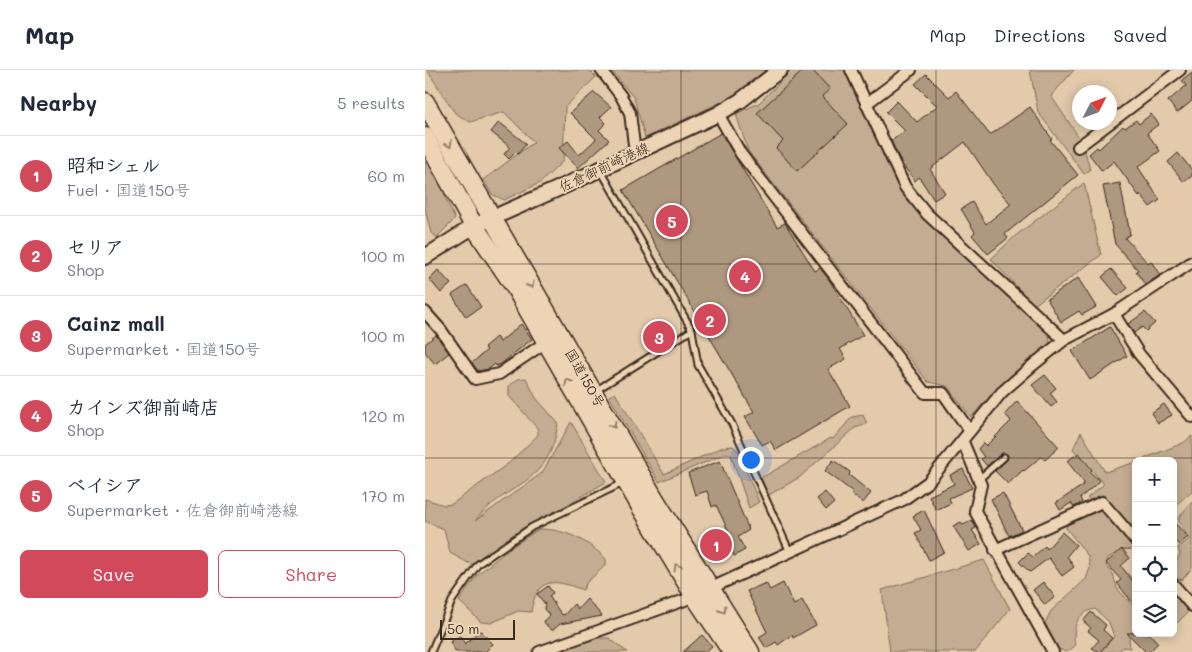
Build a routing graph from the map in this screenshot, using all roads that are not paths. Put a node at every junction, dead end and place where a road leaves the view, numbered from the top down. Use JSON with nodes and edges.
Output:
{"nodes":[{"id":1,"x":601,"y":70,"type":"edge"},
{"id":2,"x":779,"y":70,"type":"edge"},
{"id":3,"x":851,"y":70,"type":"edge"},
{"id":4,"x":911,"y":70,"type":"edge"},
{"id":5,"x":1180,"y":70,"type":"edge"},
{"id":6,"x":425,"y":102,"type":"edge"},
{"id":7,"x":866,"y":104,"type":"junction"},
{"id":8,"x":718,"y":114,"type":"junction"},
{"id":9,"x":425,"y":137,"type":"edge"},
{"id":10,"x":1078,"y":147,"type":"dead end"},
{"id":11,"x":635,"y":152,"type":"junction"},
{"id":12,"x":600,"y":169,"type":"junction"},
{"id":13,"x":492,"y":218,"type":"junction"},
{"id":14,"x":473,"y":226,"type":"junction"},
{"id":15,"x":425,"y":257,"type":"edge"},
{"id":16,"x":1192,"y":262,"type":"edge"},
{"id":17,"x":425,"y":312,"type":"edge"},
{"id":18,"x":1114,"y":314,"type":"junction"},
{"id":19,"x":692,"y":330,"type":"junction"},
{"id":20,"x":1065,"y":340,"type":"junction"},
{"id":21,"x":546,"y":342,"type":"junction"},
{"id":22,"x":593,"y":392,"type":"junction"},
{"id":23,"x":1192,"y":417,"type":"edge"},
{"id":24,"x":969,"y":430,"type":"junction"},
{"id":25,"x":963,"y":442,"type":"junction"},
{"id":26,"x":1004,"y":457,"type":"dead end"},
{"id":27,"x":979,"y":479,"type":"junction"},
{"id":28,"x":626,"y":481,"type":"junction"},
{"id":29,"x":1132,"y":536,"type":"edge"},
{"id":30,"x":789,"y":550,"type":"junction"},
{"id":31,"x":995,"y":550,"type":"junction"},
{"id":32,"x":1177,"y":589,"type":"edge"},
{"id":33,"x":701,"y":592,"type":"junction"},
{"id":34,"x":1192,"y":606,"type":"edge"},
{"id":35,"x":431,"y":652,"type":"edge"},
{"id":36,"x":539,"y":652,"type":"edge"},
{"id":37,"x":732,"y":652,"type":"edge"},
{"id":38,"x":750,"y":652,"type":"edge"},
{"id":39,"x":1053,"y":652,"type":"edge"}],
"edges":[{"from":1,"to":11,"type":"street"},
{"from":2,"to":8,"type":"main road","name":"佐倉御前崎港線"},
{"from":3,"to":7,"type":"street"},
{"from":4,"to":7,"type":"street"},
{"from":5,"to":10,"type":"street"},
{"from":6,"to":13,"type":"highway","name":"国道150号","one_way":true},
{"from":7,"to":20,"type":"street"},
{"from":8,"to":11,"type":"main road","name":"佐倉御前崎港線"},
{"from":8,"to":24,"type":"street"},
{"from":9,"to":14,"type":"highway","name":"国道150号"},
{"from":11,"to":12,"type":"main road","name":"佐倉御前崎港線"},
{"from":12,"to":13,"type":"main road","name":"佐倉御前崎港線"},
{"from":12,"to":19,"type":"lane"},
{"from":13,"to":14,"type":"main road","name":"佐倉御前崎港線"},
{"from":13,"to":22,"type":"highway","name":"国道150号","one_way":true},
{"from":14,"to":15,"type":"main road","name":"佐倉御前崎港線"},
{"from":14,"to":21,"type":"highway","name":"国道150号"},
{"from":16,"to":18,"type":"street"},
{"from":17,"to":21,"type":"street"},
{"from":18,"to":20,"type":"street"},
{"from":18,"to":23,"type":"street"},
{"from":19,"to":22,"type":"lane"},
{"from":19,"to":30,"type":"lane"},
{"from":20,"to":24,"type":"street"},
{"from":28,"to":21,"type":"highway","name":"国道150号","one_way":true},
{"from":22,"to":33,"type":"highway","name":"国道150号","one_way":true},
{"from":24,"to":25,"type":"street"},
{"from":25,"to":27,"type":"street"},
{"from":25,"to":30,"type":"street"},
{"from":26,"to":27,"type":"lane"},
{"from":27,"to":31,"type":"street"},
{"from":33,"to":28,"type":"highway","name":"国道150号","one_way":true},
{"from":28,"to":35,"type":"lane"},
{"from":29,"to":31,"type":"street"},
{"from":30,"to":33,"type":"street"},
{"from":31,"to":39,"type":"street"},
{"from":32,"to":34,"type":"street"},
{"from":33,"to":36,"type":"street"},
{"from":33,"to":37,"type":"highway","name":"国道150号"},
{"from":33,"to":38,"type":"highway","name":"国道150号","one_way":true}]}
